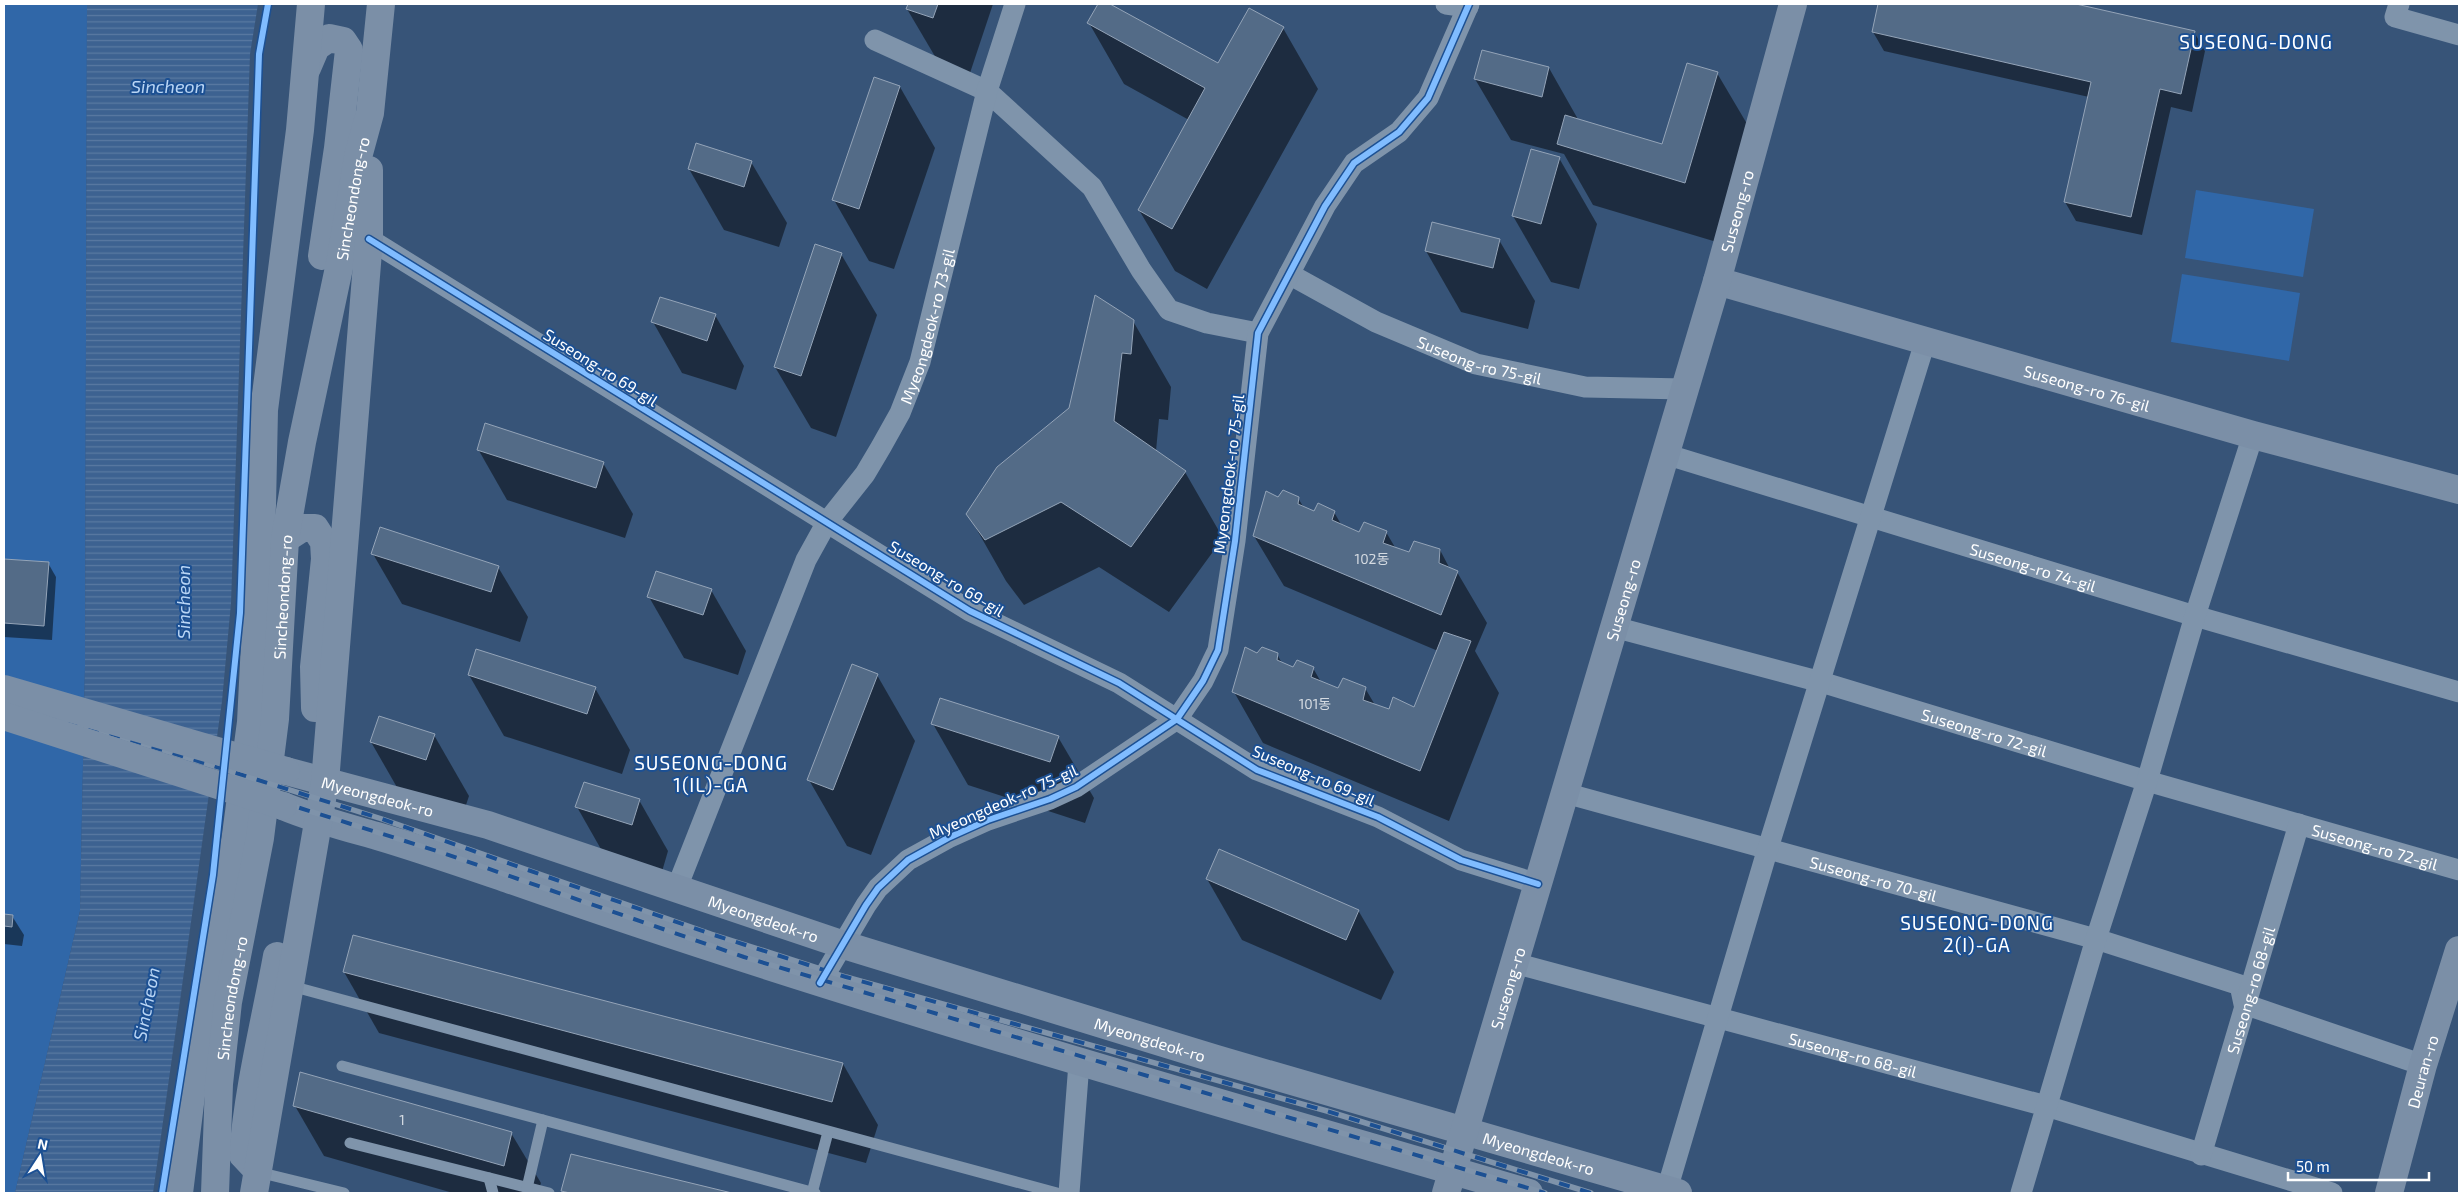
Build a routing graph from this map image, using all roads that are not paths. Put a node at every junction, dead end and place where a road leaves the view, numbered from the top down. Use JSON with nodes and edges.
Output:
{"nodes":[{"id":1,"x":311,"y":4,"type":"edge"},
{"id":2,"x":381,"y":4,"type":"edge"},
{"id":3,"x":1016,"y":4,"type":"edge"},
{"id":4,"x":1446,"y":4,"type":"edge"},
{"id":5,"x":1794,"y":4,"type":"edge"},
{"id":6,"x":2399,"y":4,"type":"edge"},
{"id":7,"x":1469,"y":5,"type":"edge"},
{"id":8,"x":2459,"y":35,"type":"edge"},
{"id":9,"x":875,"y":40,"type":"dead end"},
{"id":10,"x":305,"y":72,"type":"junction"},
{"id":11,"x":987,"y":91,"type":"junction"},
{"id":12,"x":370,"y":113,"type":"junction"},
{"id":13,"x":370,"y":239,"type":"junction"},
{"id":14,"x":1289,"y":274,"type":"junction"},
{"id":15,"x":1717,"y":281,"type":"junction"},
{"id":16,"x":1258,"y":333,"type":"junction"},
{"id":17,"x":1925,"y":342,"type":"junction"},
{"id":18,"x":1685,"y":389,"type":"junction"},
{"id":19,"x":2253,"y":435,"type":"junction"},
{"id":20,"x":1665,"y":454,"type":"junction"},
{"id":21,"x":2459,"y":490,"type":"edge"},
{"id":22,"x":1870,"y":517,"type":"junction"},
{"id":23,"x":827,"y":522,"type":"junction"},
{"id":24,"x":286,"y":532,"type":"junction"},
{"id":25,"x":2195,"y":616,"type":"junction"},
{"id":26,"x":1614,"y":627,"type":"junction"},
{"id":27,"x":1821,"y":682,"type":"junction"},
{"id":28,"x":4,"y":689,"type":"edge"},
{"id":29,"x":2459,"y":692,"type":"edge"},
{"id":30,"x":4,"y":716,"type":"edge"},
{"id":31,"x":1177,"y":718,"type":"junction"},
{"id":32,"x":307,"y":777,"type":"junction"},
{"id":33,"x":2147,"y":781,"type":"junction"},
{"id":34,"x":1565,"y":793,"type":"junction"},
{"id":35,"x":300,"y":813,"type":"junction"},
{"id":36,"x":2299,"y":824,"type":"junction"},
{"id":37,"x":1768,"y":848,"type":"junction"},
{"id":38,"x":2459,"y":870,"type":"edge"},
{"id":39,"x":1538,"y":884,"type":"junction"},
{"id":40,"x":676,"y":890,"type":"junction"},
{"id":41,"x":2096,"y":938,"type":"junction"},
{"id":42,"x":844,"y":945,"type":"junction"},
{"id":43,"x":2459,"y":950,"type":"edge"},
{"id":44,"x":1514,"y":963,"type":"junction"},
{"id":45,"x":820,"y":983,"type":"junction"},
{"id":46,"x":291,"y":986,"type":"junction"},
{"id":47,"x":228,"y":1002,"type":"junction"},
{"id":48,"x":2244,"y":1004,"type":"junction"},
{"id":49,"x":1719,"y":1018,"type":"junction"},
{"id":50,"x":262,"y":1028,"type":"junction"},
{"id":51,"x":1079,"y":1063,"type":"junction"},
{"id":52,"x":2423,"y":1065,"type":"junction"},
{"id":53,"x":342,"y":1066,"type":"dead end"},
{"id":54,"x":2046,"y":1106,"type":"junction"},
{"id":55,"x":543,"y":1120,"type":"junction"},
{"id":56,"x":828,"y":1132,"type":"junction"},
{"id":57,"x":1464,"y":1132,"type":"junction"},
{"id":58,"x":350,"y":1143,"type":"dead end"},
{"id":59,"x":2201,"y":1155,"type":"junction"},
{"id":60,"x":489,"y":1178,"type":"junction"},
{"id":61,"x":256,"y":1182,"type":"edge"},
{"id":62,"x":1449,"y":1182,"type":"edge"},
{"id":63,"x":527,"y":1188,"type":"junction"},
{"id":64,"x":1670,"y":1192,"type":"edge"},
{"id":65,"x":179,"y":1193,"type":"edge"},
{"id":66,"x":215,"y":1193,"type":"edge"},
{"id":67,"x":344,"y":1193,"type":"edge"},
{"id":68,"x":493,"y":1193,"type":"edge"},
{"id":69,"x":549,"y":1193,"type":"edge"},
{"id":70,"x":813,"y":1193,"type":"edge"},
{"id":71,"x":1057,"y":1193,"type":"edge"},
{"id":72,"x":1069,"y":1193,"type":"edge"},
{"id":73,"x":1529,"y":1193,"type":"edge"},
{"id":74,"x":2021,"y":1193,"type":"edge"},
{"id":75,"x":2332,"y":1193,"type":"edge"},
{"id":76,"x":2389,"y":1193,"type":"edge"}],
"edges":[{"from":1,"to":10,"type":"main road","name":"Sincheondong-ro"},
{"from":2,"to":12,"type":"main road","name":"Sincheondong-ro"},
{"from":3,"to":11,"type":"street","name":"Myeongdeok-ro 73-gil"},
{"from":4,"to":7,"type":"street"},
{"from":5,"to":15,"type":"main road","name":"Suseong-ro"},
{"from":6,"to":8,"type":"street"},
{"from":7,"to":14,"type":"street"},
{"from":9,"to":11,"type":"street"},
{"from":10,"to":24,"type":"main road"},
{"from":10,"to":65,"type":"main road","name":"Sincheondong-ro"},
{"from":11,"to":16,"type":"street"},
{"from":11,"to":23,"type":"street","name":"Myeongdeok-ro 73-gil"},
{"from":12,"to":13,"type":"main road"},
{"from":12,"to":24,"type":"main road","name":"Sincheondong-ro"},
{"from":13,"to":23,"type":"street","name":"Suseong-ro 69-gil"},
{"from":13,"to":32,"type":"main road"},
{"from":14,"to":16,"type":"street"},
{"from":14,"to":18,"type":"street","name":"Suseong-ro 75-gil"},
{"from":15,"to":17,"type":"main road","name":"Suseong-ro 76-gil"},
{"from":15,"to":18,"type":"main road","name":"Suseong-ro"},
{"from":16,"to":31,"type":"street","name":"Myeongdeok-ro 75-gil"},
{"from":17,"to":19,"type":"main road","name":"Suseong-ro 76-gil"},
{"from":17,"to":22,"type":"street"},
{"from":18,"to":20,"type":"main road","name":"Suseong-ro"},
{"from":19,"to":21,"type":"main road","name":"Suseong-ro 76-gil"},
{"from":19,"to":25,"type":"street"},
{"from":20,"to":22,"type":"street","name":"Suseong-ro 74-gil"},
{"from":20,"to":26,"type":"main road","name":"Suseong-ro"},
{"from":22,"to":25,"type":"street","name":"Suseong-ro 74-gil"},
{"from":22,"to":27,"type":"street"},
{"from":23,"to":31,"type":"street","name":"Suseong-ro 69-gil"},
{"from":23,"to":40,"type":"street","name":"Myeongdeok-ro 73-gil"},
{"from":24,"to":32,"type":"main road"},
{"from":24,"to":47,"type":"main road","name":"Sincheondong-ro"},
{"from":25,"to":29,"type":"street","name":"Suseong-ro 74-gil"},
{"from":25,"to":33,"type":"street"},
{"from":26,"to":27,"type":"street","name":"Suseong-ro 72-gil"},
{"from":26,"to":34,"type":"main road","name":"Suseong-ro"},
{"from":27,"to":33,"type":"street","name":"Suseong-ro 72-gil"},
{"from":27,"to":37,"type":"street"},
{"from":28,"to":32,"type":"main road","name":"Myeongdeok-ro","bridge":true},
{"from":30,"to":35,"type":"main road","bridge":true},
{"from":31,"to":39,"type":"street","name":"Suseong-ro 69-gil"},
{"from":31,"to":42,"type":"street","name":"Myeongdeok-ro 75-gil"},
{"from":32,"to":35,"type":"main road"},
{"from":32,"to":40,"type":"main road","name":"Myeongdeok-ro"},
{"from":33,"to":36,"type":"street","name":"Suseong-ro 72-gil"},
{"from":33,"to":41,"type":"street"},
{"from":34,"to":37,"type":"street","name":"Suseong-ro 70-gil"},
{"from":34,"to":39,"type":"main road","name":"Suseong-ro"},
{"from":35,"to":45,"type":"main road"},
{"from":35,"to":46,"type":"main road"},
{"from":35,"to":50,"type":"main road"},
{"from":36,"to":38,"type":"street","name":"Suseong-ro 72-gil"},
{"from":36,"to":48,"type":"street","name":"Suseong-ro 68-gil"},
{"from":37,"to":41,"type":"street","name":"Suseong-ro 70-gil"},
{"from":37,"to":49,"type":"street"},
{"from":39,"to":44,"type":"main road","name":"Suseong-ro"},
{"from":40,"to":42,"type":"main road","name":"Myeongdeok-ro"},
{"from":41,"to":48,"type":"street","name":"Suseong-ro 70-gil"},
{"from":41,"to":54,"type":"street"},
{"from":42,"to":45,"type":"street","name":"Myeongdeok-ro 75-gil"},
{"from":42,"to":57,"type":"main road","name":"Myeongdeok-ro"},
{"from":43,"to":52,"type":"main road","name":"Deuran-ro"},
{"from":44,"to":49,"type":"street","name":"Suseong-ro 68-gil"},
{"from":44,"to":57,"type":"main road","name":"Suseong-ro"},
{"from":45,"to":51,"type":"main road"},
{"from":46,"to":56,"type":"lane"},
{"from":46,"to":61,"type":"main road"},
{"from":47,"to":50,"type":"main road"},
{"from":47,"to":66,"type":"main road","name":"Sincheondong-ro"},
{"from":48,"to":52,"type":"street"},
{"from":48,"to":59,"type":"street","name":"Suseong-ro 68-gil"},
{"from":49,"to":54,"type":"street","name":"Suseong-ro 68-gil"},
{"from":49,"to":64,"type":"street","name":"Myeongdeok-ro"},
{"from":50,"to":61,"type":"main road"},
{"from":51,"to":62,"type":"main road"},
{"from":51,"to":72,"type":"street"},
{"from":52,"to":76,"type":"main road","name":"Deuran-ro"},
{"from":53,"to":55,"type":"lane"},
{"from":54,"to":59,"type":"street","name":"Suseong-ro 68-gil"},
{"from":54,"to":74,"type":"street"},
{"from":55,"to":63,"type":"lane"},
{"from":55,"to":70,"type":"lane"},
{"from":56,"to":70,"type":"lane"},
{"from":56,"to":71,"type":"lane"},
{"from":57,"to":62,"type":"main road","name":"Suseong-ro"},
{"from":57,"to":64,"type":"main road","name":"Myeongdeok-ro"},
{"from":58,"to":60,"type":"lane"},
{"from":59,"to":75,"type":"street","name":"Suseong-ro 68-gil"},
{"from":60,"to":63,"type":"lane"},
{"from":60,"to":68,"type":"lane"},
{"from":61,"to":67,"type":"lane"},
{"from":62,"to":73,"type":"main road"},
{"from":63,"to":69,"type":"lane"}]}
